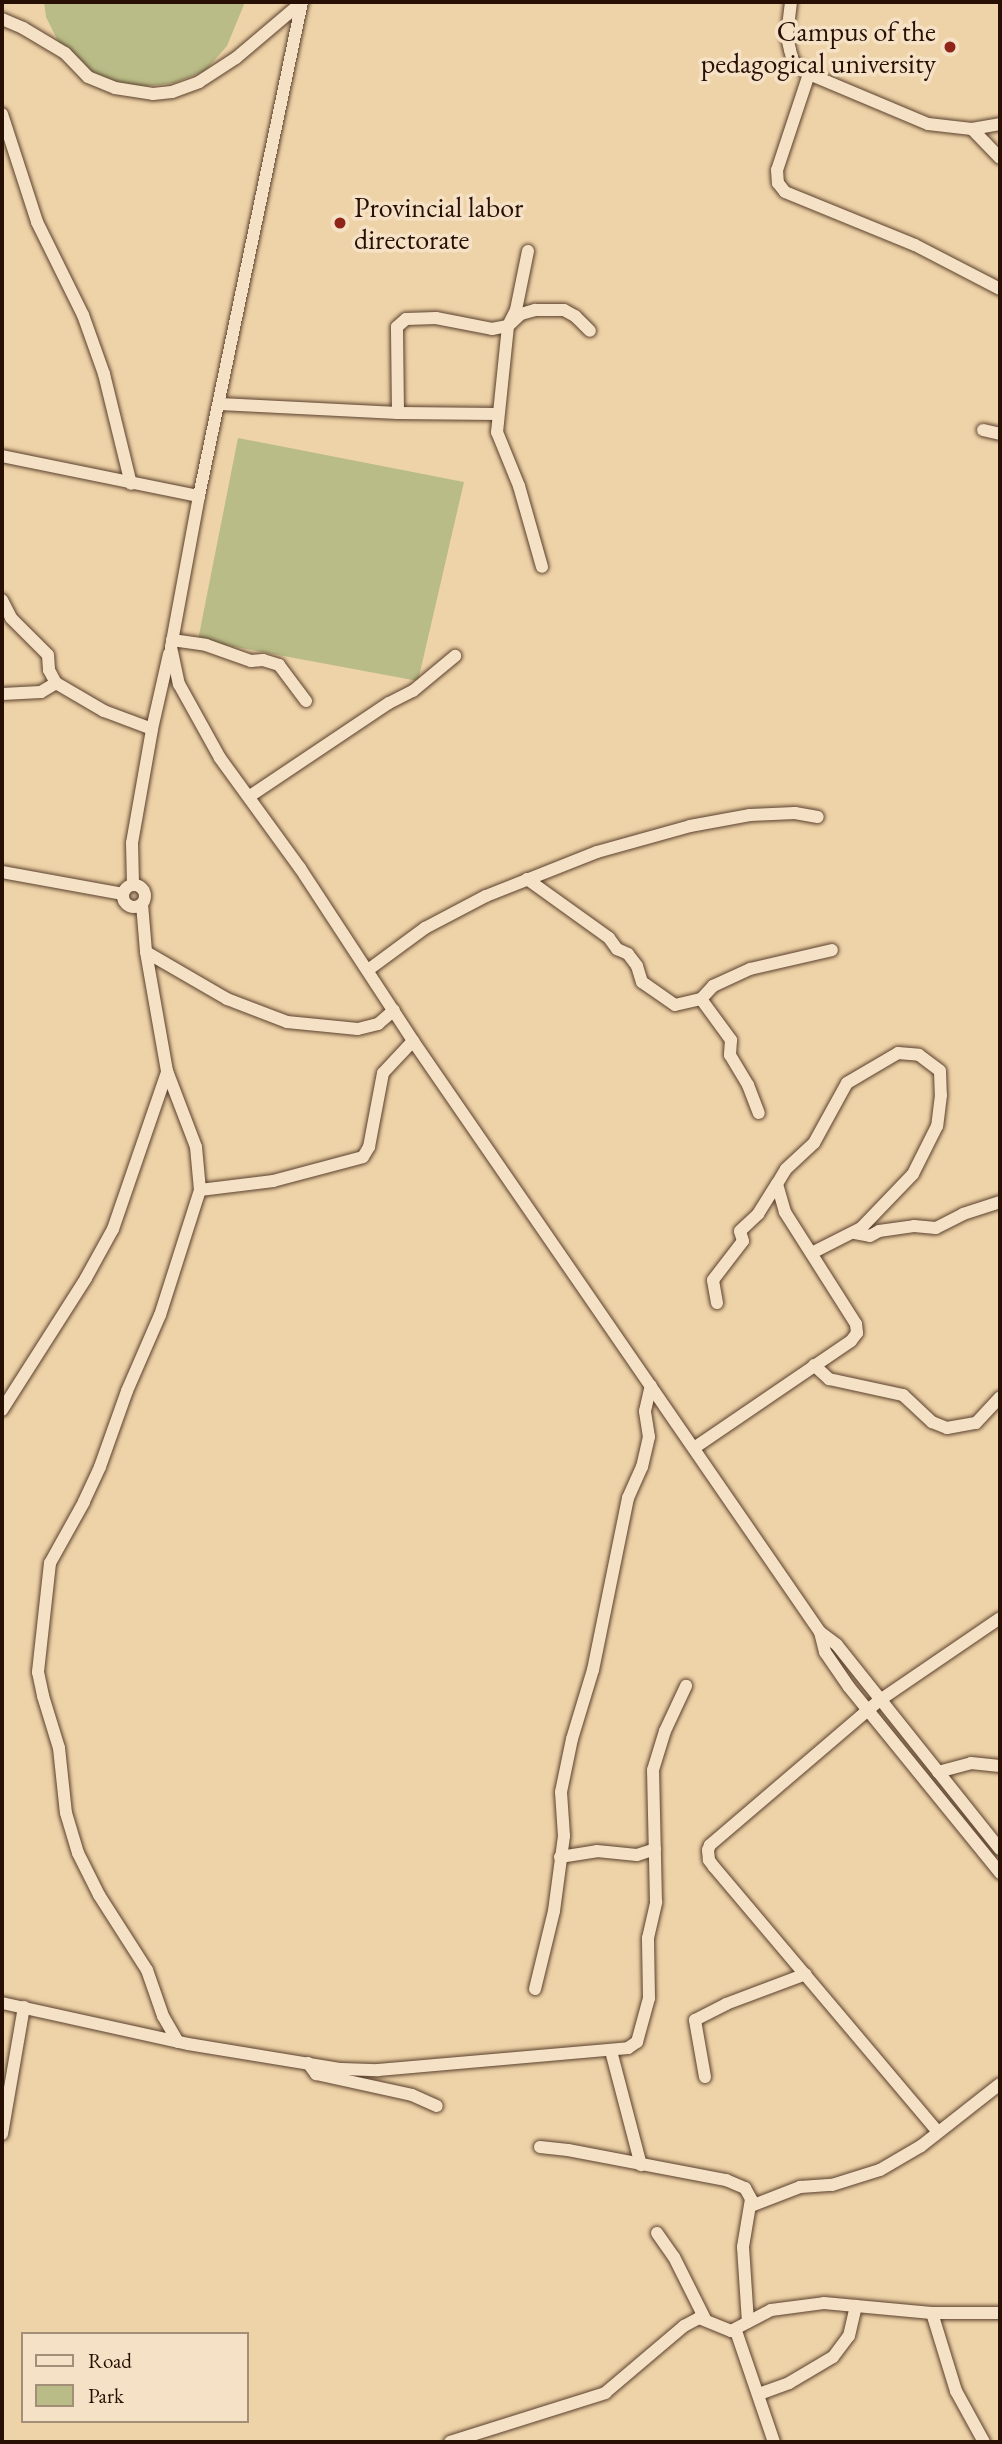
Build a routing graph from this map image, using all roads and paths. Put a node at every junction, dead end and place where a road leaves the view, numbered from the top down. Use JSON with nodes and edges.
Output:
{"nodes":[{"id":1,"x":302,"y":2,"type":"edge"},
{"id":2,"x":791,"y":2,"type":"edge"},
{"id":3,"x":2,"y":19,"type":"edge"},
{"id":4,"x":810,"y":74,"type":"junction"},
{"id":5,"x":2,"y":114,"type":"edge"},
{"id":6,"x":1000,"y":124,"type":"edge"},
{"id":7,"x":972,"y":129,"type":"junction"},
{"id":8,"x":1000,"y":158,"type":"edge"},
{"id":9,"x":528,"y":251,"type":"dead end"},
{"id":10,"x":1000,"y":289,"type":"edge"},
{"id":11,"x":508,"y":326,"type":"junction"},
{"id":12,"x":590,"y":331,"type":"dead end"},
{"id":13,"x":219,"y":404,"type":"junction"},
{"id":14,"x":398,"y":413,"type":"junction"},
{"id":15,"x":498,"y":414,"type":"junction"},
{"id":16,"x":982,"y":430,"type":"dead end"},
{"id":17,"x":1000,"y":435,"type":"edge"},
{"id":18,"x":2,"y":456,"type":"edge"},
{"id":19,"x":131,"y":484,"type":"junction"},
{"id":20,"x":199,"y":496,"type":"junction"},
{"id":21,"x":542,"y":567,"type":"dead end"},
{"id":22,"x":2,"y":600,"type":"edge"},
{"id":23,"x":171,"y":644,"type":"junction"},
{"id":24,"x":455,"y":656,"type":"dead end"},
{"id":25,"x":56,"y":683,"type":"junction"},
{"id":26,"x":2,"y":694,"type":"edge"},
{"id":27,"x":306,"y":701,"type":"dead end"},
{"id":28,"x":152,"y":729,"type":"junction"},
{"id":29,"x":250,"y":796,"type":"junction"},
{"id":30,"x":818,"y":817,"type":"dead end"},
{"id":31,"x":2,"y":872,"type":"edge"},
{"id":32,"x":527,"y":879,"type":"junction"},
{"id":33,"x":133,"y":884,"type":"junction"},
{"id":34,"x":123,"y":894,"type":"junction"},
{"id":35,"x":142,"y":904,"type":"junction"},
{"id":36,"x":832,"y":950,"type":"dead end"},
{"id":37,"x":146,"y":952,"type":"junction"},
{"id":38,"x":368,"y":970,"type":"junction"},
{"id":39,"x":701,"y":999,"type":"junction"},
{"id":40,"x":394,"y":1010,"type":"junction"},
{"id":41,"x":412,"y":1041,"type":"junction"},
{"id":42,"x":167,"y":1071,"type":"junction"},
{"id":43,"x":759,"y":1113,"type":"dead end"},
{"id":44,"x":777,"y":1184,"type":"junction"},
{"id":45,"x":200,"y":1190,"type":"junction"},
{"id":46,"x":1000,"y":1202,"type":"edge"},
{"id":47,"x":855,"y":1233,"type":"junction"},
{"id":48,"x":812,"y":1253,"type":"junction"},
{"id":49,"x":717,"y":1303,"type":"dead end"},
{"id":50,"x":814,"y":1365,"type":"junction"},
{"id":51,"x":652,"y":1386,"type":"junction"},
{"id":52,"x":1000,"y":1396,"type":"edge"},
{"id":53,"x":2,"y":1410,"type":"edge"},
{"id":54,"x":694,"y":1448,"type":"junction"},
{"id":55,"x":1000,"y":1618,"type":"edge"},
{"id":56,"x":820,"y":1632,"type":"junction"},
{"id":57,"x":686,"y":1686,"type":"dead end"},
{"id":58,"x":880,"y":1700,"type":"junction"},
{"id":59,"x":867,"y":1711,"type":"junction"},
{"id":60,"x":923,"y":1754,"type":"junction"},
{"id":61,"x":910,"y":1764,"type":"junction"},
{"id":62,"x":1000,"y":1766,"type":"edge"},
{"id":63,"x":938,"y":1772,"type":"junction"},
{"id":64,"x":655,"y":1849,"type":"junction"},
{"id":65,"x":1000,"y":1849,"type":"edge"},
{"id":66,"x":560,"y":1857,"type":"junction"},
{"id":67,"x":1000,"y":1873,"type":"edge"},
{"id":68,"x":806,"y":1974,"type":"junction"},
{"id":69,"x":535,"y":1989,"type":"dead end"},
{"id":70,"x":2,"y":2003,"type":"edge"},
{"id":71,"x":24,"y":2007,"type":"junction"},
{"id":72,"x":178,"y":2042,"type":"junction"},
{"id":73,"x":611,"y":2051,"type":"junction"},
{"id":74,"x":308,"y":2063,"type":"junction"},
{"id":75,"x":705,"y":2077,"type":"dead end"},
{"id":76,"x":1000,"y":2084,"type":"edge"},
{"id":77,"x":436,"y":2106,"type":"dead end"},
{"id":78,"x":938,"y":2132,"type":"junction"},
{"id":79,"x":2,"y":2134,"type":"edge"},
{"id":80,"x":540,"y":2147,"type":"dead end"},
{"id":81,"x":641,"y":2165,"type":"junction"},
{"id":82,"x":751,"y":2206,"type":"junction"},
{"id":83,"x":657,"y":2233,"type":"dead end"},
{"id":84,"x":856,"y":2306,"type":"junction"},
{"id":85,"x":932,"y":2314,"type":"junction"},
{"id":86,"x":1000,"y":2314,"type":"edge"},
{"id":87,"x":705,"y":2319,"type":"junction"},
{"id":88,"x":748,"y":2322,"type":"junction"},
{"id":89,"x":736,"y":2331,"type":"junction"},
{"id":90,"x":759,"y":2395,"type":"junction"},
{"id":91,"x":450,"y":2442,"type":"edge"},
{"id":92,"x":774,"y":2442,"type":"edge"},
{"id":93,"x":984,"y":2442,"type":"edge"}],
"edges":[{"from":1,"to":3,"type":"street"},
{"from":1,"to":13,"type":"street"},
{"from":2,"to":4,"type":"street"},
{"from":4,"to":7,"type":"street"},
{"from":4,"to":10,"type":"street"},
{"from":5,"to":19,"type":"street"},
{"from":6,"to":7,"type":"street"},
{"from":7,"to":8,"type":"street"},
{"from":9,"to":11,"type":"street"},
{"from":11,"to":12,"type":"street"},
{"from":11,"to":14,"type":"street"},
{"from":11,"to":15,"type":"street"},
{"from":13,"to":14,"type":"street"},
{"from":13,"to":20,"type":"street"},
{"from":14,"to":15,"type":"street"},
{"from":15,"to":21,"type":"street"},
{"from":16,"to":17,"type":"street"},
{"from":18,"to":19,"type":"street"},
{"from":19,"to":20,"type":"street"},
{"from":20,"to":23,"type":"street"},
{"from":22,"to":25,"type":"street"},
{"from":23,"to":27,"type":"street"},
{"from":23,"to":28,"type":"street"},
{"from":23,"to":29,"type":"street"},
{"from":24,"to":29,"type":"street"},
{"from":25,"to":26,"type":"street"},
{"from":25,"to":28,"type":"street"},
{"from":28,"to":33,"type":"street"},
{"from":29,"to":38,"type":"street"},
{"from":30,"to":32,"type":"street"},
{"from":31,"to":34,"type":"street"},
{"from":32,"to":38,"type":"street"},
{"from":32,"to":39,"type":"street"},
{"from":33,"to":34,"type":"street"},
{"from":33,"to":35,"type":"street"},
{"from":34,"to":35,"type":"street"},
{"from":35,"to":37,"type":"street"},
{"from":36,"to":39,"type":"street"},
{"from":37,"to":40,"type":"street"},
{"from":37,"to":42,"type":"street"},
{"from":38,"to":40,"type":"street"},
{"from":39,"to":43,"type":"street"},
{"from":40,"to":41,"type":"street"},
{"from":41,"to":45,"type":"street"},
{"from":41,"to":51,"type":"street"},
{"from":42,"to":45,"type":"street"},
{"from":42,"to":53,"type":"street"},
{"from":44,"to":47,"type":"street"},
{"from":44,"to":48,"type":"street"},
{"from":44,"to":49,"type":"street"},
{"from":45,"to":72,"type":"street"},
{"from":46,"to":47,"type":"street"},
{"from":47,"to":48,"type":"street"},
{"from":48,"to":50,"type":"street"},
{"from":50,"to":52,"type":"street"},
{"from":50,"to":54,"type":"street"},
{"from":51,"to":54,"type":"street"},
{"from":51,"to":66,"type":"street"},
{"from":54,"to":56,"type":"street"},
{"from":55,"to":58,"type":"street"},
{"from":56,"to":58,"type":"street"},
{"from":56,"to":59,"type":"street"},
{"from":57,"to":64,"type":"street"},
{"from":58,"to":59,"type":"street"},
{"from":58,"to":60,"type":"street"},
{"from":59,"to":61,"type":"street"},
{"from":59,"to":68,"type":"street"},
{"from":60,"to":61,"type":"street"},
{"from":60,"to":63,"type":"street"},
{"from":61,"to":67,"type":"street"},
{"from":62,"to":63,"type":"street"},
{"from":63,"to":65,"type":"street"},
{"from":64,"to":66,"type":"street"},
{"from":64,"to":73,"type":"street"},
{"from":66,"to":69,"type":"street"},
{"from":68,"to":75,"type":"street"},
{"from":68,"to":78,"type":"street"},
{"from":70,"to":71,"type":"street"},
{"from":71,"to":72,"type":"street"},
{"from":71,"to":79,"type":"street"},
{"from":72,"to":74,"type":"street"},
{"from":73,"to":74,"type":"street"},
{"from":73,"to":81,"type":"street"},
{"from":74,"to":77,"type":"street"},
{"from":76,"to":78,"type":"street"},
{"from":78,"to":82,"type":"street"},
{"from":80,"to":81,"type":"street"},
{"from":81,"to":82,"type":"street"},
{"from":82,"to":88,"type":"street"},
{"from":83,"to":87,"type":"street"},
{"from":84,"to":85,"type":"street"},
{"from":84,"to":88,"type":"street"},
{"from":84,"to":90,"type":"street"},
{"from":85,"to":86,"type":"street"},
{"from":85,"to":93,"type":"street"},
{"from":87,"to":89,"type":"street"},
{"from":87,"to":91,"type":"street"},
{"from":88,"to":89,"type":"street"},
{"from":89,"to":90,"type":"street"},
{"from":90,"to":92,"type":"street"}]}
